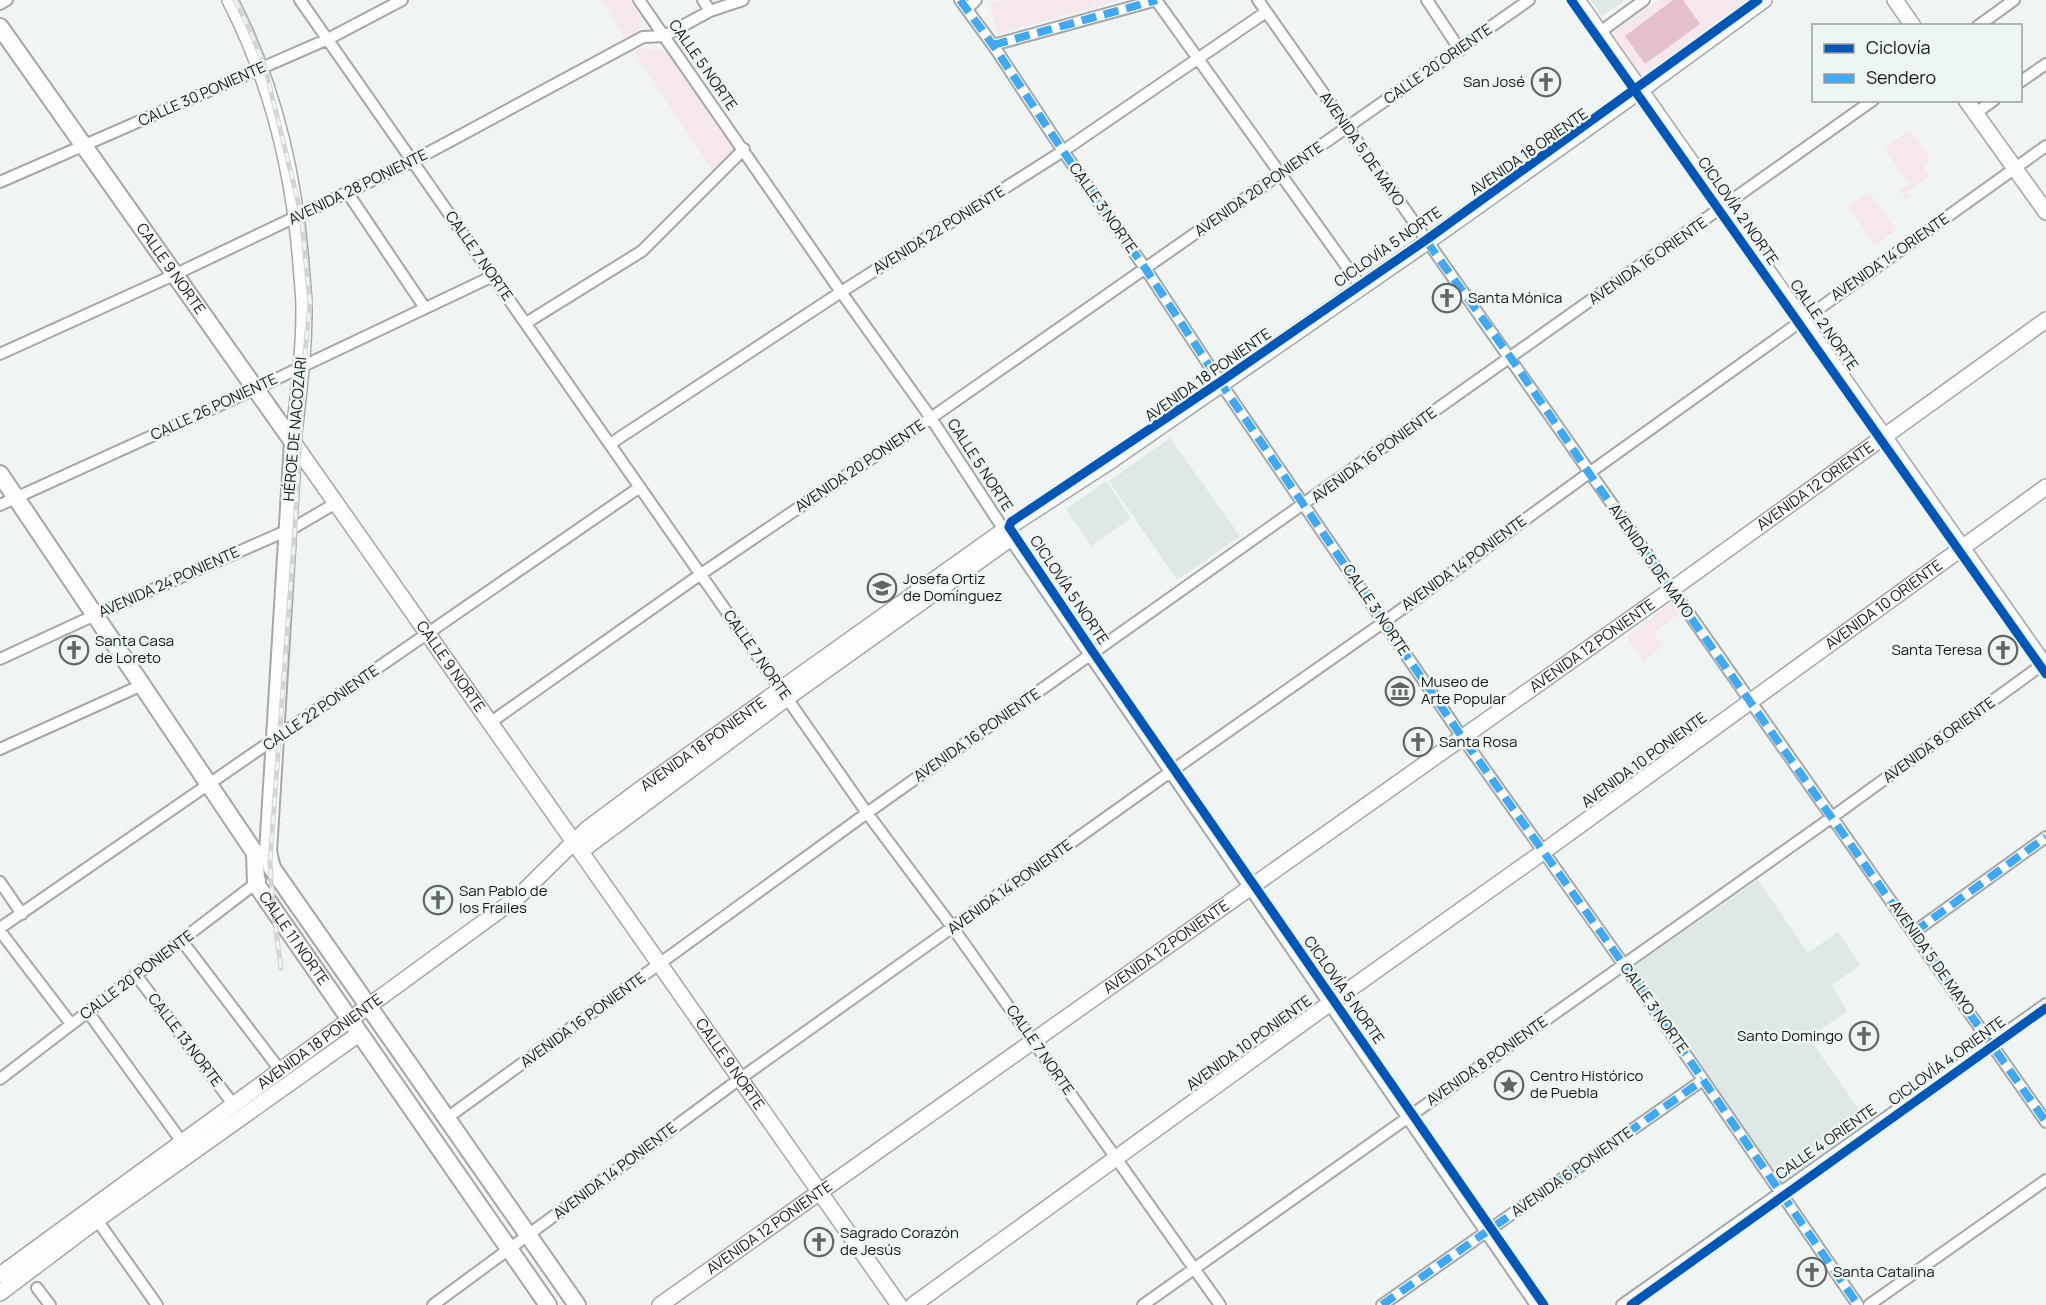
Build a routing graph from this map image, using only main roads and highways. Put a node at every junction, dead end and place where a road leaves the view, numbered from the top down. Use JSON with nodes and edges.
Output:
{"nodes":[{"id":1,"x":0,"y":27,"type":"edge"},
{"id":2,"x":293,"y":442,"type":"joint"},
{"id":3,"x":0,"y":474,"type":"edge"},
{"id":4,"x":272,"y":868,"type":"joint"},
{"id":5,"x":548,"y":1305,"type":"edge"},
{"id":6,"x":577,"y":1305,"type":"edge"}],
"edges":[{"from":1,"to":2,"type":"main road","name":"CALLE 9 NORTE"},
{"from":2,"to":4,"type":"main road","name":"HÉROE DE NACOZARI"},
{"from":3,"to":5,"type":"main road","name":"CALLE 11 NORTE"},
{"from":4,"to":6,"type":"main road","name":"CALLE 11 NORTE"}]}
